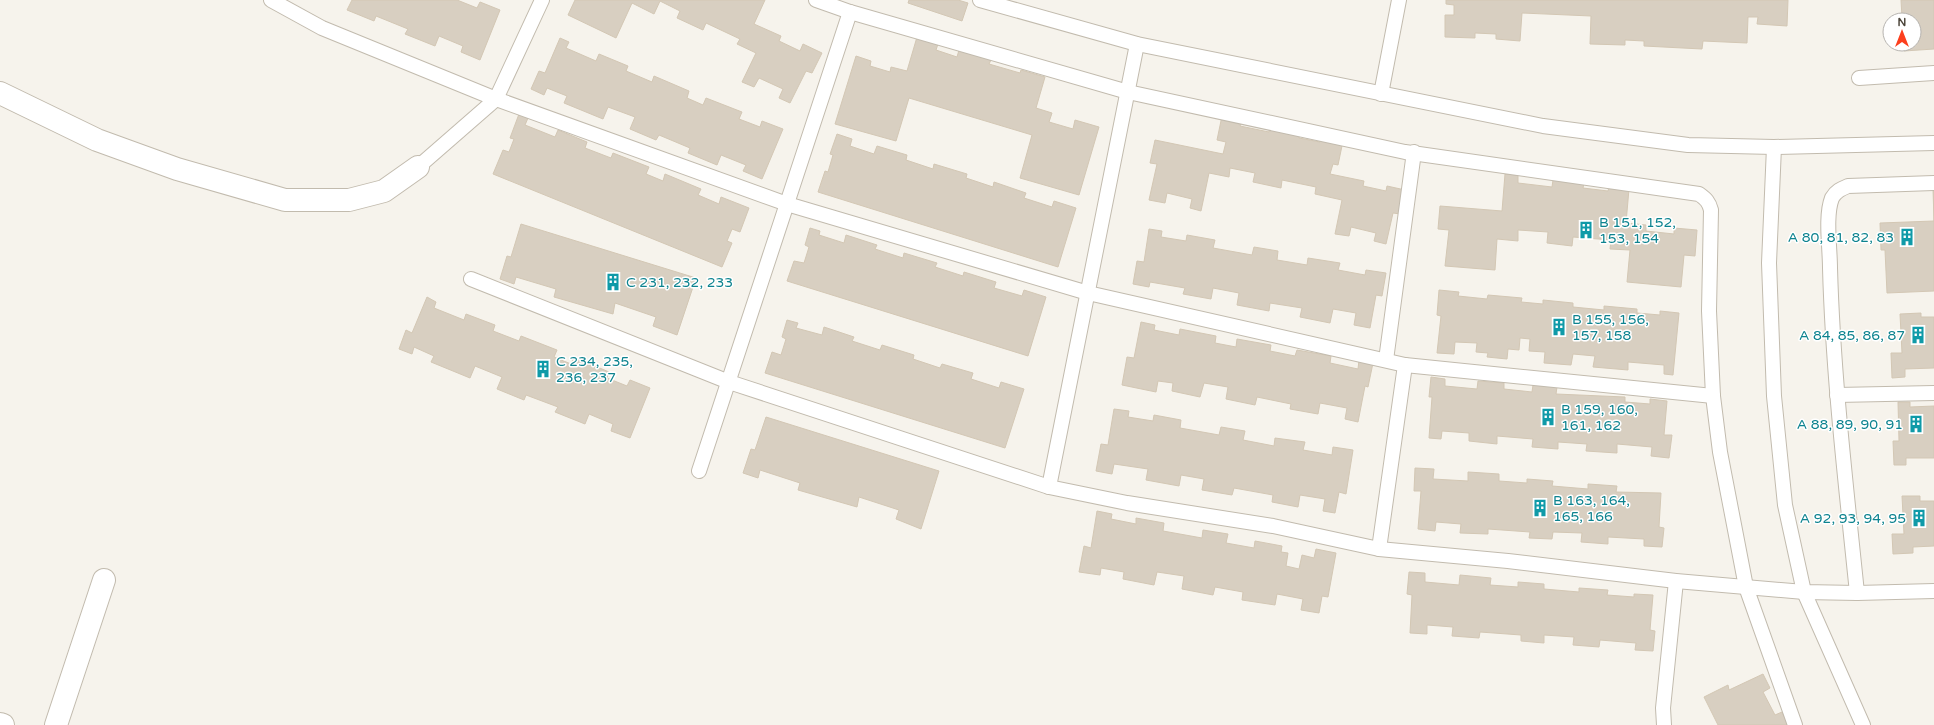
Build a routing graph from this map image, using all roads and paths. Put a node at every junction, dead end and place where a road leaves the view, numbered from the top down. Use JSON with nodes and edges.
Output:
{"nodes":[{"id":1,"x":271,"y":0,"type":"edge"},
{"id":2,"x":542,"y":0,"type":"edge"},
{"id":3,"x":816,"y":0,"type":"edge"},
{"id":4,"x":980,"y":0,"type":"edge"},
{"id":5,"x":1399,"y":0,"type":"edge"},
{"id":6,"x":850,"y":12,"type":"junction"},
{"id":7,"x":1137,"y":44,"type":"junction"},
{"id":8,"x":1934,"y":72,"type":"edge"},
{"id":9,"x":1859,"y":78,"type":"dead end"},
{"id":10,"x":1128,"y":92,"type":"junction"},
{"id":11,"x":0,"y":93,"type":"edge"},
{"id":12,"x":1381,"y":94,"type":"junction"},
{"id":13,"x":496,"y":99,"type":"junction"},
{"id":14,"x":1934,"y":143,"type":"edge"},
{"id":15,"x":1774,"y":147,"type":"junction"},
{"id":16,"x":1414,"y":152,"type":"junction"},
{"id":17,"x":418,"y":167,"type":"joint"},
{"id":18,"x":1934,"y":183,"type":"edge"},
{"id":19,"x":787,"y":204,"type":"junction"},
{"id":20,"x":471,"y":279,"type":"dead end"},
{"id":21,"x":1088,"y":293,"type":"junction"},
{"id":22,"x":1386,"y":360,"type":"junction"},
{"id":23,"x":1405,"y":365,"type":"junction"},
{"id":24,"x":729,"y":382,"type":"junction"},
{"id":25,"x":1934,"y":393,"type":"edge"},
{"id":26,"x":1837,"y":395,"type":"junction"},
{"id":27,"x":1713,"y":396,"type":"junction"},
{"id":28,"x":699,"y":471,"type":"dead end"},
{"id":29,"x":1049,"y":487,"type":"junction"},
{"id":30,"x":1379,"y":549,"type":"junction"},
{"id":31,"x":104,"y":580,"type":"dead end"},
{"id":32,"x":1676,"y":581,"type":"junction"},
{"id":33,"x":1746,"y":587,"type":"junction"},
{"id":34,"x":1934,"y":591,"type":"edge"},
{"id":35,"x":1804,"y":592,"type":"junction"},
{"id":36,"x":1857,"y":593,"type":"junction"},
{"id":37,"x":56,"y":725,"type":"edge"},
{"id":38,"x":1664,"y":725,"type":"edge"},
{"id":39,"x":1795,"y":725,"type":"edge"},
{"id":40,"x":1864,"y":725,"type":"edge"}],
"edges":[{"from":1,"to":13,"type":"lane"},
{"from":2,"to":13,"type":"lane"},
{"from":3,"to":6,"type":"lane"},
{"from":4,"to":7,"type":"lane"},
{"from":5,"to":12,"type":"lane"},
{"from":6,"to":10,"type":"lane"},
{"from":6,"to":19,"type":"lane"},
{"from":7,"to":10,"type":"lane"},
{"from":7,"to":12,"type":"lane"},
{"from":8,"to":9,"type":"lane"},
{"from":10,"to":16,"type":"lane"},
{"from":10,"to":21,"type":"lane"},
{"from":11,"to":17,"type":"street"},
{"from":12,"to":15,"type":"lane"},
{"from":13,"to":17,"type":"lane"},
{"from":13,"to":19,"type":"lane"},
{"from":14,"to":15,"type":"lane"},
{"from":15,"to":35,"type":"lane"},
{"from":16,"to":22,"type":"lane"},
{"from":16,"to":27,"type":"lane"},
{"from":18,"to":26,"type":"lane"},
{"from":19,"to":21,"type":"lane"},
{"from":19,"to":24,"type":"lane"},
{"from":20,"to":24,"type":"lane"},
{"from":21,"to":22,"type":"lane"},
{"from":21,"to":29,"type":"lane"},
{"from":22,"to":23,"type":"lane"},
{"from":23,"to":27,"type":"lane"},
{"from":23,"to":30,"type":"lane"},
{"from":24,"to":28,"type":"lane"},
{"from":24,"to":29,"type":"lane"},
{"from":25,"to":26,"type":"lane"},
{"from":26,"to":36,"type":"lane"},
{"from":27,"to":33,"type":"lane"},
{"from":29,"to":30,"type":"lane"},
{"from":30,"to":32,"type":"lane"},
{"from":31,"to":37,"type":"street"},
{"from":32,"to":33,"type":"lane"},
{"from":32,"to":38,"type":"lane"},
{"from":33,"to":35,"type":"lane"},
{"from":33,"to":39,"type":"lane"},
{"from":34,"to":36,"type":"lane"},
{"from":35,"to":36,"type":"lane"},
{"from":35,"to":40,"type":"lane"}]}
